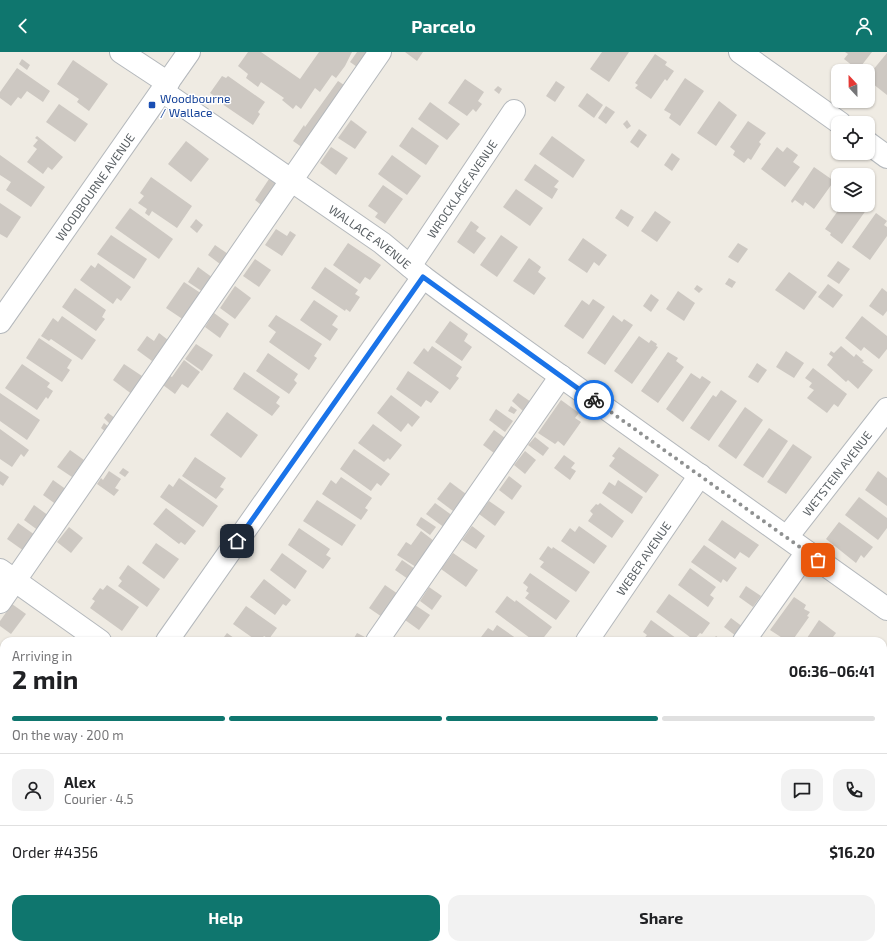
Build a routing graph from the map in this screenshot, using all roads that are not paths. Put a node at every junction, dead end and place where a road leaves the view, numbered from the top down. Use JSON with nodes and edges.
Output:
{"nodes":[{"id":1,"x":121,"y":52,"type":"edge"},
{"id":2,"x":189,"y":52,"type":"edge"},
{"id":3,"x":380,"y":52,"type":"edge"},
{"id":4,"x":740,"y":52,"type":"edge"},
{"id":5,"x":165,"y":87,"type":"junction"},
{"id":6,"x":514,"y":111,"type":"dead end"},
{"id":7,"x":831,"y":117,"type":"edge"},
{"id":8,"x":875,"y":148,"type":"edge"},
{"id":9,"x":887,"y":156,"type":"edge"},
{"id":10,"x":290,"y":180,"type":"junction"},
{"id":11,"x":416,"y":271,"type":"junction"},
{"id":12,"x":0,"y":322,"type":"edge"},
{"id":13,"x":561,"y":376,"type":"junction"},
{"id":14,"x":887,"y":409,"type":"edge"},
{"id":15,"x":700,"y":475,"type":"junction"},
{"id":16,"x":786,"y":537,"type":"junction"},
{"id":17,"x":807,"y":552,"type":"junction"},
{"id":18,"x":7,"y":575,"type":"edge"},
{"id":19,"x":0,"y":602,"type":"edge"},
{"id":20,"x":887,"y":609,"type":"edge"},
{"id":21,"x":94,"y":637,"type":"edge"},
{"id":22,"x":170,"y":637,"type":"edge"},
{"id":23,"x":380,"y":637,"type":"edge"},
{"id":24,"x":590,"y":637,"type":"edge"},
{"id":25,"x":747,"y":637,"type":"edge"}],
"edges":[{"from":1,"to":5,"type":"street","name":"WALLACE AVENUE"},
{"from":2,"to":5,"type":"street","name":"WOODBOURNE AVENUE"},
{"from":3,"to":10,"type":"street"},
{"from":4,"to":7,"type":"street"},
{"from":5,"to":10,"type":"street","name":"WALLACE AVENUE"},
{"from":5,"to":12,"type":"street","name":"WOODBOURNE AVENUE"},
{"from":6,"to":11,"type":"street","name":"WROCKLAGE AVENUE"},
{"from":8,"to":9,"type":"street"},
{"from":10,"to":11,"type":"street","name":"WALLACE AVENUE"},
{"from":10,"to":18,"type":"street"},
{"from":11,"to":13,"type":"street","name":"WALLACE AVENUE"},
{"from":11,"to":22,"type":"street","name":"WROCKLAGE AVENUE"},
{"from":13,"to":15,"type":"street","name":"WALLACE AVENUE"},
{"from":13,"to":23,"type":"street"},
{"from":14,"to":16,"type":"street","name":"WETSTEIN AVENUE"},
{"from":15,"to":16,"type":"street","name":"WALLACE AVENUE"},
{"from":15,"to":24,"type":"street","name":"WEBER AVENUE"},
{"from":16,"to":17,"type":"street","name":"WALLACE AVENUE"},
{"from":17,"to":20,"type":"street","name":"WALLACE AVENUE"},
{"from":17,"to":25,"type":"street"},
{"from":18,"to":19,"type":"street"},
{"from":18,"to":21,"type":"street"}]}
